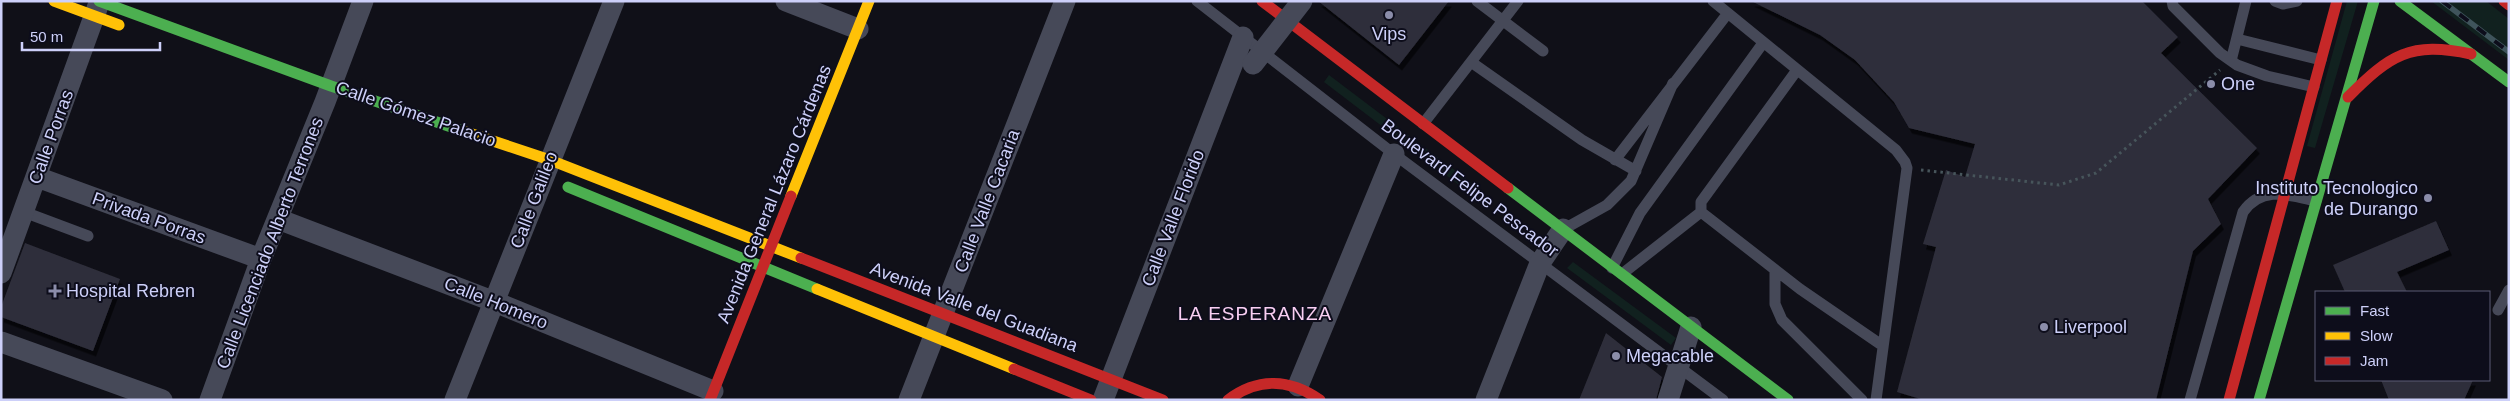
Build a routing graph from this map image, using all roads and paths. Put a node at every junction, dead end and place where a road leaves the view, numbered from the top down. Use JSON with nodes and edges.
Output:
{"nodes":[{"id":1,"x":54,"y":1,"type":"edge"},
{"id":2,"x":363,"y":1,"type":"edge"},
{"id":3,"x":614,"y":1,"type":"edge"},
{"id":4,"x":786,"y":1,"type":"edge"},
{"id":5,"x":869,"y":1,"type":"edge"},
{"id":6,"x":1065,"y":1,"type":"edge"},
{"id":7,"x":1197,"y":1,"type":"edge"},
{"id":8,"x":1262,"y":1,"type":"edge"},
{"id":9,"x":1280,"y":1,"type":"edge"},
{"id":10,"x":1302,"y":1,"type":"edge"},
{"id":11,"x":1477,"y":1,"type":"edge"},
{"id":12,"x":1518,"y":1,"type":"edge"},
{"id":13,"x":1713,"y":1,"type":"edge"},
{"id":14,"x":2172,"y":1,"type":"edge"},
{"id":15,"x":2246,"y":1,"type":"edge"},
{"id":16,"x":2275,"y":1,"type":"edge"},
{"id":17,"x":2297,"y":1,"type":"edge"},
{"id":18,"x":2337,"y":1,"type":"edge"},
{"id":19,"x":2374,"y":1,"type":"edge"},
{"id":20,"x":2400,"y":1,"type":"edge"},
{"id":21,"x":2504,"y":1,"type":"edge"},
{"id":22,"x":98,"y":5,"type":"edge"},
{"id":23,"x":2509,"y":5,"type":"edge"},
{"id":24,"x":1728,"y":13,"type":"junction"},
{"id":25,"x":1280,"y":15,"type":"junction"},
{"id":26,"x":1503,"y":21,"type":"junction"},
{"id":27,"x":858,"y":29,"type":"junction"},
{"id":28,"x":132,"y":30,"type":"dead end"},
{"id":29,"x":1243,"y":37,"type":"junction"},
{"id":30,"x":2236,"y":39,"type":"junction"},
{"id":31,"x":1764,"y":42,"type":"junction"},
{"id":32,"x":1543,"y":51,"type":"dead end"},
{"id":33,"x":2471,"y":54,"type":"junction"},
{"id":34,"x":2321,"y":60,"type":"junction"},
{"id":35,"x":2231,"y":61,"type":"junction"},
{"id":36,"x":1471,"y":62,"type":"junction"},
{"id":37,"x":1253,"y":64,"type":"dead end"},
{"id":38,"x":1797,"y":70,"type":"junction"},
{"id":39,"x":1673,"y":82,"type":"junction"},
{"id":40,"x":2509,"y":82,"type":"edge"},
{"id":41,"x":2314,"y":86,"type":"junction"},
{"id":42,"x":2348,"y":97,"type":"junction"},
{"id":43,"x":327,"y":98,"type":"junction"},
{"id":44,"x":1423,"y":124,"type":"junction"},
{"id":45,"x":1394,"y":154,"type":"junction"},
{"id":46,"x":1615,"y":160,"type":"junction"},
{"id":47,"x":1907,"y":168,"type":"junction"},
{"id":48,"x":1636,"y":171,"type":"junction"},
{"id":49,"x":548,"y":175,"type":"junction"},
{"id":50,"x":37,"y":177,"type":"junction"},
{"id":51,"x":2286,"y":195,"type":"junction"},
{"id":52,"x":2316,"y":201,"type":"junction"},
{"id":53,"x":1701,"y":207,"type":"junction"},
{"id":54,"x":24,"y":212,"type":"junction"},
{"id":55,"x":278,"y":219,"type":"junction"},
{"id":56,"x":1563,"y":229,"type":"junction"},
{"id":57,"x":88,"y":236,"type":"dead end"},
{"id":58,"x":773,"y":247,"type":"junction"},
{"id":59,"x":261,"y":259,"type":"junction"},
{"id":60,"x":1540,"y":263,"type":"junction"},
{"id":61,"x":764,"y":268,"type":"junction"},
{"id":62,"x":1617,"y":271,"type":"junction"},
{"id":63,"x":1775,"y":271,"type":"junction"},
{"id":64,"x":1,"y":273,"type":"edge"},
{"id":65,"x":2509,"y":290,"type":"edge"},
{"id":66,"x":494,"y":302,"type":"junction"},
{"id":67,"x":2498,"y":310,"type":"dead end"},
{"id":68,"x":943,"y":314,"type":"junction"},
{"id":69,"x":1691,"y":327,"type":"junction"},
{"id":70,"x":934,"y":336,"type":"junction"},
{"id":71,"x":1,"y":342,"type":"edge"},
{"id":72,"x":1883,"y":346,"type":"junction"},
{"id":73,"x":1680,"y":366,"type":"junction"},
{"id":74,"x":1112,"y":380,"type":"junction"},
{"id":75,"x":1298,"y":386,"type":"junction"},
{"id":76,"x":712,"y":396,"type":"edge"},
{"id":77,"x":162,"y":400,"type":"edge"},
{"id":78,"x":210,"y":400,"type":"edge"},
{"id":79,"x":455,"y":400,"type":"edge"},
{"id":80,"x":909,"y":400,"type":"edge"},
{"id":81,"x":1091,"y":400,"type":"edge"},
{"id":82,"x":1103,"y":400,"type":"edge"},
{"id":83,"x":1163,"y":400,"type":"edge"},
{"id":84,"x":1228,"y":400,"type":"edge"},
{"id":85,"x":1320,"y":400,"type":"edge"},
{"id":86,"x":1486,"y":400,"type":"edge"},
{"id":87,"x":1668,"y":400,"type":"edge"},
{"id":88,"x":1723,"y":400,"type":"edge"},
{"id":89,"x":1788,"y":400,"type":"edge"},
{"id":90,"x":1862,"y":400,"type":"edge"},
{"id":91,"x":1876,"y":400,"type":"edge"},
{"id":92,"x":2190,"y":400,"type":"edge"},
{"id":93,"x":2229,"y":400,"type":"edge"},
{"id":94,"x":2259,"y":400,"type":"edge"}],
"edges":[{"from":1,"to":22,"type":"main road","name":"Calle Gómez Palacio"},
{"from":2,"to":43,"type":"street","name":"Calle Licenciado Alberto Terrones"},
{"from":3,"to":49,"type":"street","name":"Calle Galileo"},
{"from":4,"to":27,"type":"street"},
{"from":5,"to":27,"type":"main road","name":"Avenida General Lázaro Cárdenas"},
{"from":6,"to":68,"type":"street","name":"Calle Valle Cacaria"},
{"from":7,"to":29,"type":"lane","name":"Boulevard Felipe Pescador"},
{"from":8,"to":25,"type":"main road","name":"Boulevard Felipe Pescador"},
{"from":9,"to":25,"type":"lane"},
{"from":10,"to":37,"type":"street","bridge":true},
{"from":11,"to":26,"type":"lane"},
{"from":12,"to":26,"type":"lane"},
{"from":13,"to":24,"type":"lane"},
{"from":14,"to":35,"type":"lane"},
{"from":15,"to":30,"type":"lane"},
{"from":16,"to":17,"type":"lane"},
{"from":18,"to":34,"type":"main road"},
{"from":19,"to":42,"type":"main road"},
{"from":20,"to":33,"type":"main road"},
{"from":21,"to":23,"type":"main road"},
{"from":22,"to":28,"type":"main road","name":"Calle Gómez Palacio"},
{"from":22,"to":43,"type":"main road","name":"Calle Gómez Palacio"},
{"from":22,"to":50,"type":"street","name":"Calle Porras"},
{"from":24,"to":31,"type":"lane"},
{"from":24,"to":39,"type":"lane"},
{"from":25,"to":44,"type":"main road","name":"Boulevard Felipe Pescador"},
{"from":26,"to":32,"type":"lane"},
{"from":26,"to":36,"type":"lane"},
{"from":27,"to":58,"type":"main road","name":"Avenida General Lázaro Cárdenas"},
{"from":29,"to":45,"type":"lane","name":"Boulevard Felipe Pescador"},
{"from":29,"to":74,"type":"street","name":"Calle Valle Florido"},
{"from":30,"to":34,"type":"lane"},
{"from":30,"to":35,"type":"lane"},
{"from":31,"to":38,"type":"lane"},
{"from":31,"to":62,"type":"lane"},
{"from":33,"to":40,"type":"main road"},
{"from":33,"to":42,"type":"main road"},
{"from":34,"to":41,"type":"main road"},
{"from":35,"to":41,"type":"lane"},
{"from":35,"to":47,"type":"path"},
{"from":36,"to":44,"type":"lane"},
{"from":36,"to":46,"type":"lane"},
{"from":38,"to":47,"type":"lane"},
{"from":38,"to":53,"type":"lane"},
{"from":39,"to":46,"type":"lane"},
{"from":39,"to":48,"type":"lane"},
{"from":41,"to":51,"type":"main road"},
{"from":42,"to":52,"type":"main road"},
{"from":43,"to":49,"type":"main road","name":"Calle Gómez Palacio"},
{"from":43,"to":55,"type":"street","name":"Calle Licenciado Alberto Terrones"},
{"from":44,"to":56,"type":"main road","name":"Boulevard Felipe Pescador"},
{"from":45,"to":60,"type":"lane","name":"Boulevard Felipe Pescador"},
{"from":45,"to":75,"type":"street"},
{"from":46,"to":48,"type":"lane"},
{"from":47,"to":72,"type":"lane"},
{"from":48,"to":56,"type":"lane"},
{"from":49,"to":58,"type":"main road","name":"Calle Gómez Palacio"},
{"from":49,"to":61,"type":"main road","name":"Calle Gómez Palacio"},
{"from":49,"to":66,"type":"street","name":"Calle Galileo"},
{"from":50,"to":54,"type":"street","name":"Calle Porras"},
{"from":50,"to":59,"type":"street","name":"Privada Porras"},
{"from":51,"to":52,"type":"lane"},
{"from":51,"to":92,"type":"lane"},
{"from":51,"to":93,"type":"main road"},
{"from":52,"to":94,"type":"main road"},
{"from":53,"to":62,"type":"lane"},
{"from":53,"to":63,"type":"lane"},
{"from":54,"to":57,"type":"lane"},
{"from":54,"to":64,"type":"street","name":"Calle Porras"},
{"from":55,"to":59,"type":"street","name":"Calle Licenciado Alberto Terrones"},
{"from":55,"to":66,"type":"street","name":"Calle Homero"},
{"from":56,"to":60,"type":"street"},
{"from":56,"to":62,"type":"main road","name":"Boulevard Felipe Pescador"},
{"from":58,"to":61,"type":"main road","name":"Avenida General Lázaro Cárdenas"},
{"from":58,"to":68,"type":"main road","name":"Avenida Valle del Guadiana"},
{"from":59,"to":78,"type":"street","name":"Calle Licenciado Alberto Terrones"},
{"from":60,"to":73,"type":"lane","name":"Boulevard Felipe Pescador"},
{"from":60,"to":86,"type":"street"},
{"from":61,"to":70,"type":"main road"},
{"from":61,"to":76,"type":"main road","name":"Avenida General Lázaro Cárdenas"},
{"from":62,"to":69,"type":"main road","name":"Boulevard Felipe Pescador"},
{"from":63,"to":72,"type":"lane"},
{"from":63,"to":90,"type":"lane"},
{"from":65,"to":67,"type":"lane"},
{"from":66,"to":76,"type":"street","name":"Calle Homero"},
{"from":66,"to":79,"type":"street","name":"Calle Galileo"},
{"from":68,"to":70,"type":"street","name":"Calle Valle Cacaria"},
{"from":68,"to":74,"type":"main road","name":"Avenida Valle del Guadiana"},
{"from":69,"to":73,"type":"street"},
{"from":69,"to":89,"type":"main road","name":"Boulevard Felipe Pescador"},
{"from":70,"to":80,"type":"street","name":"Calle Valle Cacaria"},
{"from":70,"to":81,"type":"main road"},
{"from":71,"to":77,"type":"street"},
{"from":72,"to":91,"type":"lane"},
{"from":73,"to":87,"type":"street"},
{"from":73,"to":88,"type":"lane","name":"Boulevard Felipe Pescador"},
{"from":74,"to":82,"type":"street","name":"Calle Valle Florido"},
{"from":74,"to":83,"type":"main road","name":"Avenida Valle del Guadiana"},
{"from":75,"to":84,"type":"main road"},
{"from":75,"to":85,"type":"main road"}]}
